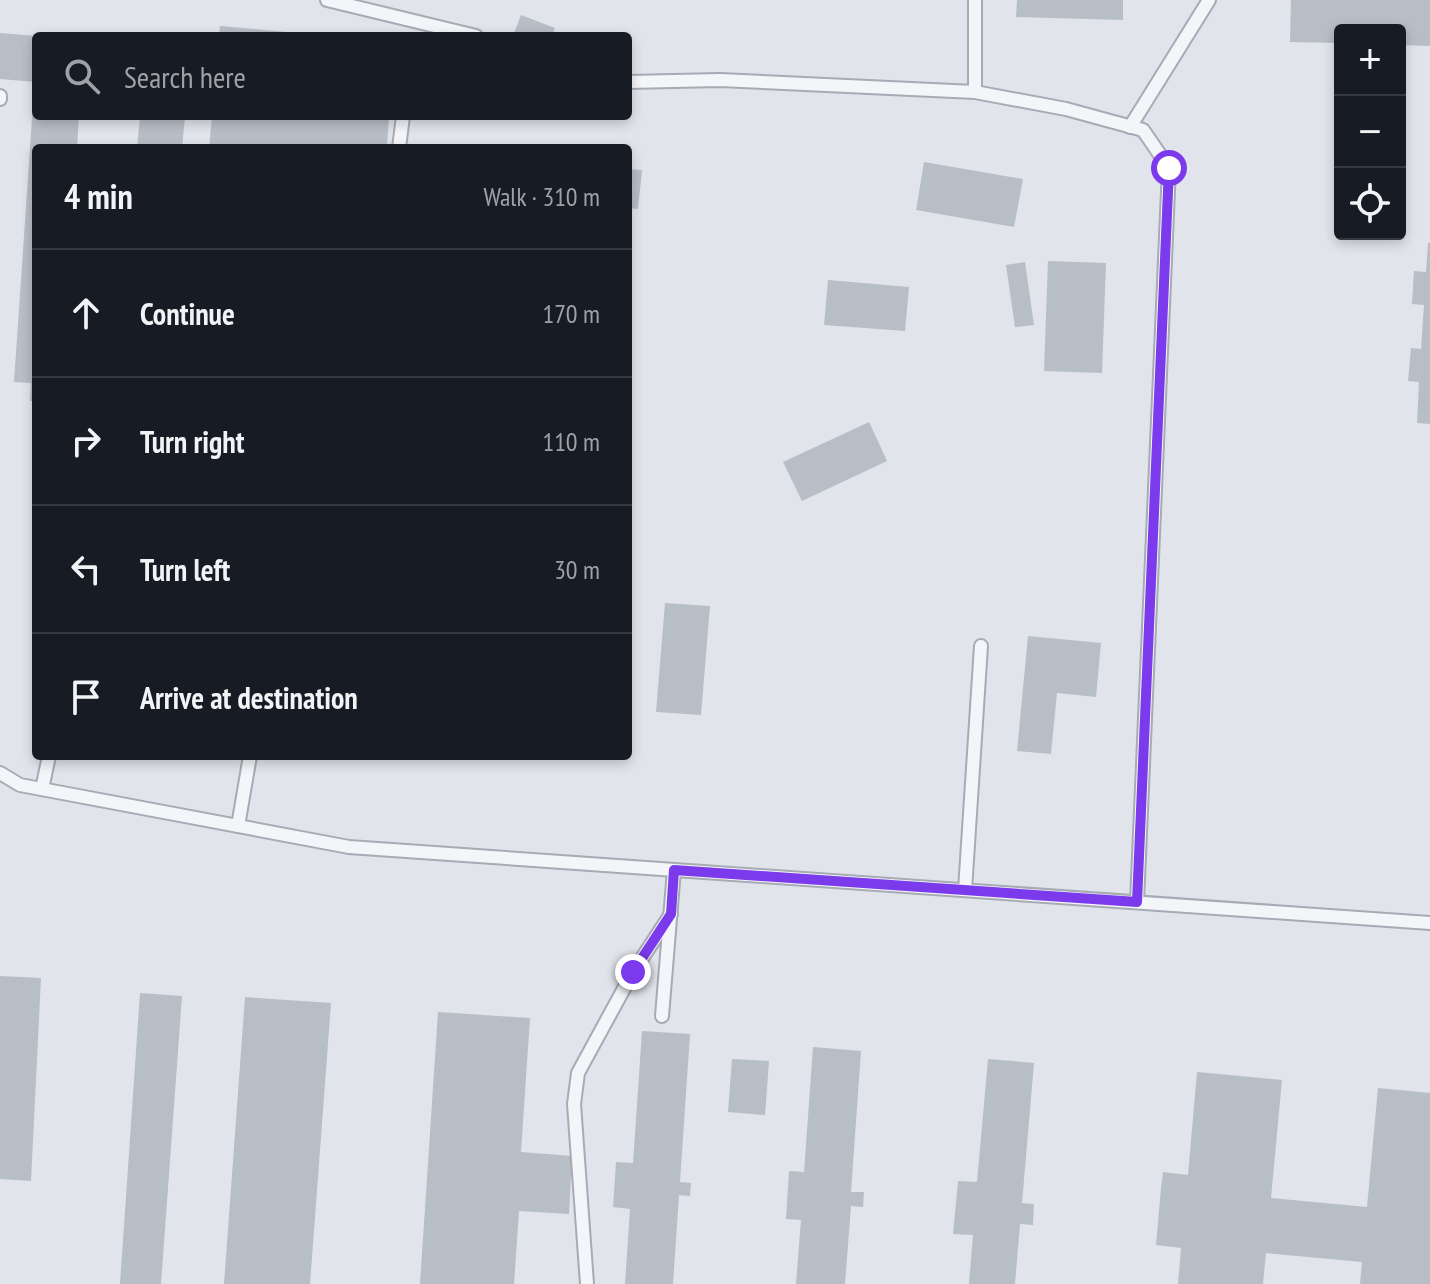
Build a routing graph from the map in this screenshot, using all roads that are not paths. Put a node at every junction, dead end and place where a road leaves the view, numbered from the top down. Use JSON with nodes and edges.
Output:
{"nodes":[{"id":1,"x":327,"y":0,"type":"edge"},
{"id":2,"x":975,"y":0,"type":"edge"},
{"id":3,"x":1209,"y":0,"type":"edge"},
{"id":4,"x":416,"y":21,"type":"junction"},
{"id":5,"x":415,"y":32,"type":"edge"},
{"id":6,"x":460,"y":32,"type":"edge"},
{"id":7,"x":632,"y":82,"type":"edge"},
{"id":8,"x":975,"y":92,"type":"junction"},
{"id":9,"x":402,"y":120,"type":"edge"},
{"id":10,"x":1130,"y":127,"type":"junction"},
{"id":11,"x":400,"y":144,"type":"edge"},
{"id":12,"x":981,"y":646,"type":"dead end"},
{"id":13,"x":48,"y":760,"type":"edge"},
{"id":14,"x":249,"y":760,"type":"edge"},
{"id":15,"x":0,"y":773,"type":"edge"},
{"id":16,"x":42,"y":789,"type":"junction"},
{"id":17,"x":238,"y":826,"type":"junction"},
{"id":18,"x":674,"y":870,"type":"junction"},
{"id":19,"x":965,"y":890,"type":"junction"},
{"id":20,"x":1137,"y":902,"type":"junction"},
{"id":21,"x":671,"y":914,"type":"junction"},
{"id":22,"x":1430,"y":923,"type":"edge"},
{"id":23,"x":662,"y":1016,"type":"dead end"},
{"id":24,"x":587,"y":1284,"type":"edge"}],
"edges":[{"from":1,"to":4,"type":"lane"},
{"from":2,"to":8,"type":"lane"},
{"from":3,"to":10,"type":"lane"},
{"from":4,"to":5,"type":"lane"},
{"from":4,"to":6,"type":"lane"},
{"from":7,"to":8,"type":"lane"},
{"from":8,"to":10,"type":"lane"},
{"from":9,"to":11,"type":"lane"},
{"from":10,"to":20,"type":"lane"},
{"from":12,"to":19,"type":"lane"},
{"from":13,"to":16,"type":"lane"},
{"from":14,"to":17,"type":"lane"},
{"from":15,"to":16,"type":"lane"},
{"from":16,"to":17,"type":"lane"},
{"from":17,"to":18,"type":"lane"},
{"from":18,"to":19,"type":"lane"},
{"from":18,"to":21,"type":"lane"},
{"from":19,"to":20,"type":"lane"},
{"from":20,"to":22,"type":"lane"},
{"from":21,"to":23,"type":"lane"},
{"from":21,"to":24,"type":"lane"}]}
